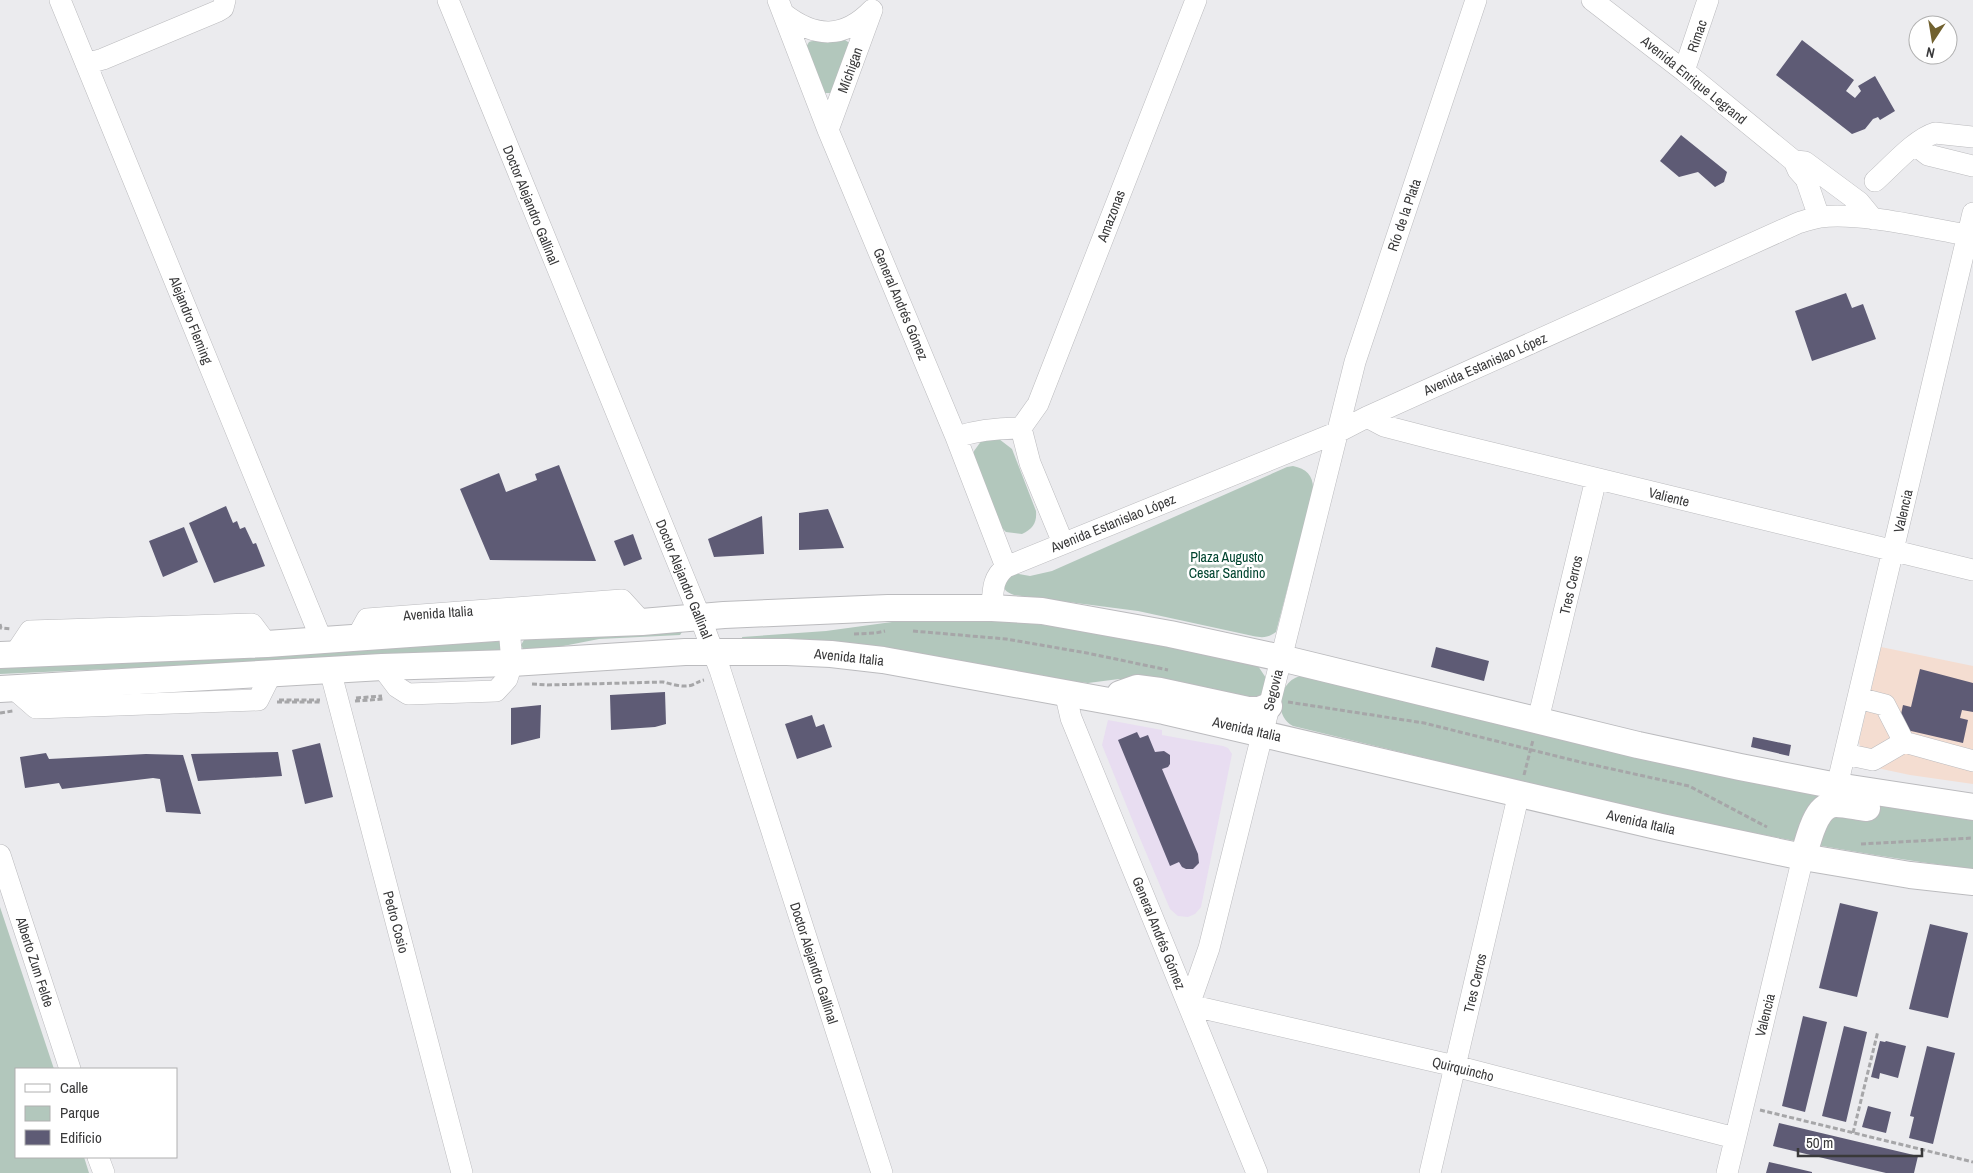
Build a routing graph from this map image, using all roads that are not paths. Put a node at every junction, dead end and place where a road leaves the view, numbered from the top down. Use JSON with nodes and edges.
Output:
{"nodes":[{"id":1,"x":60,"y":0,"type":"edge"},
{"id":2,"x":225,"y":0,"type":"edge"},
{"id":3,"x":448,"y":0,"type":"edge"},
{"id":4,"x":1196,"y":0,"type":"edge"},
{"id":5,"x":1476,"y":0,"type":"edge"},
{"id":6,"x":1592,"y":0,"type":"edge"},
{"id":7,"x":1708,"y":0,"type":"edge"},
{"id":8,"x":874,"y":5,"type":"edge"},
{"id":9,"x":781,"y":7,"type":"edge"},
{"id":10,"x":86,"y":64,"type":"junction"},
{"id":11,"x":1684,"y":71,"type":"junction"},
{"id":12,"x":828,"y":130,"type":"junction"},
{"id":13,"x":1973,"y":137,"type":"edge"},
{"id":14,"x":1915,"y":145,"type":"junction"},
{"id":15,"x":1794,"y":161,"type":"junction"},
{"id":16,"x":1973,"y":166,"type":"edge"},
{"id":17,"x":1875,"y":181,"type":"dead end"},
{"id":18,"x":1973,"y":213,"type":"edge"},
{"id":19,"x":1819,"y":217,"type":"junction"},
{"id":20,"x":1874,"y":219,"type":"junction"},
{"id":21,"x":1970,"y":236,"type":"edge"},
{"id":22,"x":1367,"y":417,"type":"junction"},
{"id":23,"x":1021,"y":428,"type":"junction"},
{"id":24,"x":1338,"y":432,"type":"junction"},
{"id":25,"x":956,"y":437,"type":"junction"},
{"id":26,"x":1596,"y":479,"type":"junction"},
{"id":27,"x":1063,"y":543,"type":"junction"},
{"id":28,"x":1893,"y":551,"type":"junction"},
{"id":29,"x":1006,"y":566,"type":"junction"},
{"id":30,"x":1973,"y":570,"type":"edge"},
{"id":31,"x":992,"y":608,"type":"junction"},
{"id":32,"x":700,"y":617,"type":"junction"},
{"id":33,"x":887,"y":619,"type":"junction"},
{"id":34,"x":642,"y":622,"type":"junction"},
{"id":35,"x":509,"y":628,"type":"junction"},
{"id":36,"x":356,"y":639,"type":"junction"},
{"id":37,"x":322,"y":641,"type":"junction"},
{"id":38,"x":713,"y":652,"type":"junction"},
{"id":39,"x":7,"y":655,"type":"edge"},
{"id":40,"x":1281,"y":658,"type":"junction"},
{"id":41,"x":552,"y":660,"type":"junction"},
{"id":42,"x":512,"y":663,"type":"junction"},
{"id":43,"x":330,"y":670,"type":"junction"},
{"id":44,"x":6,"y":688,"type":"edge"},
{"id":45,"x":1065,"y":692,"type":"junction"},
{"id":46,"x":1858,"y":698,"type":"junction"},
{"id":47,"x":1106,"y":700,"type":"junction"},
{"id":48,"x":1270,"y":702,"type":"junction"},
{"id":49,"x":1538,"y":720,"type":"junction"},
{"id":50,"x":1262,"y":733,"type":"junction"},
{"id":51,"x":1904,"y":742,"type":"junction"},
{"id":52,"x":1844,"y":754,"type":"junction"},
{"id":53,"x":1973,"y":761,"type":"edge"},
{"id":54,"x":1836,"y":786,"type":"junction"},
{"id":55,"x":1519,"y":793,"type":"junction"},
{"id":56,"x":1965,"y":806,"type":"edge"},
{"id":57,"x":0,"y":854,"type":"edge"},
{"id":58,"x":1803,"y":857,"type":"junction"},
{"id":59,"x":1973,"y":882,"type":"edge"},
{"id":60,"x":1189,"y":1005,"type":"junction"},
{"id":61,"x":1455,"y":1066,"type":"junction"},
{"id":62,"x":70,"y":1068,"type":"edge"},
{"id":63,"x":1735,"y":1138,"type":"junction"},
{"id":64,"x":98,"y":1158,"type":"edge"},
{"id":65,"x":104,"y":1173,"type":"edge"},
{"id":66,"x":462,"y":1173,"type":"edge"},
{"id":67,"x":882,"y":1173,"type":"edge"},
{"id":68,"x":1257,"y":1173,"type":"edge"},
{"id":69,"x":1430,"y":1173,"type":"edge"},
{"id":70,"x":1727,"y":1173,"type":"edge"}],
"edges":[{"from":1,"to":10,"type":"street","name":"Alejandro Fleming"},
{"from":2,"to":10,"type":"street"},
{"from":3,"to":32,"type":"street","name":"Doctor Alejandro Gallinal"},
{"from":4,"to":23,"type":"street","name":"Amazonas"},
{"from":5,"to":24,"type":"street","name":"Río de la Plata"},
{"from":6,"to":11,"type":"street","name":"Avenida Enrique Legrand"},
{"from":7,"to":11,"type":"street","name":"Rimac"},
{"from":8,"to":9,"type":"street","name":"Míchigan"},
{"from":8,"to":12,"type":"street","name":"Míchigan"},
{"from":9,"to":12,"type":"street","name":"General Andrés Gómez"},
{"from":10,"to":37,"type":"street","name":"Alejandro Fleming"},
{"from":11,"to":15,"type":"street","name":"Avenida Enrique Legrand"},
{"from":12,"to":25,"type":"street","name":"General Andrés Gómez"},
{"from":13,"to":14,"type":"street"},
{"from":14,"to":16,"type":"street"},
{"from":14,"to":17,"type":"street"},
{"from":15,"to":19,"type":"street","name":"Avenida Enrique Legrand"},
{"from":15,"to":20,"type":"street","name":"Avenida Enrique Legrand"},
{"from":18,"to":21,"type":"street","name":"Valencia"},
{"from":19,"to":20,"type":"street","name":"Avenida Estanislao López"},
{"from":19,"to":22,"type":"street","name":"Avenida Estanislao López"},
{"from":20,"to":21,"type":"street","name":"Avenida Estanislao López"},
{"from":21,"to":28,"type":"street","name":"Valencia"},
{"from":22,"to":24,"type":"street","name":"Avenida Estanislao López"},
{"from":22,"to":26,"type":"street","name":"Valiente"},
{"from":23,"to":25,"type":"street"},
{"from":23,"to":27,"type":"street"},
{"from":24,"to":27,"type":"street","name":"Avenida Estanislao López"},
{"from":24,"to":40,"type":"street","name":"Segovia"},
{"from":25,"to":29,"type":"street","name":"General Andrés Gómez"},
{"from":26,"to":28,"type":"street","name":"Valiente"},
{"from":26,"to":49,"type":"street","name":"Tres Cerros"},
{"from":27,"to":29,"type":"street","name":"Avenida Estanislao López"},
{"from":28,"to":30,"type":"street","name":"Valiente"},
{"from":28,"to":46,"type":"street","name":"Valencia"},
{"from":29,"to":31,"type":"street"},
{"from":31,"to":33,"type":"main road","name":"Avenida Italia"},
{"from":31,"to":40,"type":"main road","name":"Avenida Italia"},
{"from":32,"to":33,"type":"main road","name":"Avenida Italia"},
{"from":32,"to":34,"type":"main road","name":"Avenida Italia"},
{"from":32,"to":38,"type":"street","name":"Doctor Alejandro Gallinal"},
{"from":32,"to":41,"type":"main road"},
{"from":33,"to":38,"type":"main road"},
{"from":34,"to":35,"type":"main road","name":"Avenida Italia"},
{"from":34,"to":36,"type":"street","name":"Avenida Italia"},
{"from":35,"to":36,"type":"main road","name":"Avenida Italia"},
{"from":35,"to":42,"type":"street"},
{"from":36,"to":37,"type":"main road","name":"Avenida Italia"},
{"from":37,"to":39,"type":"main road","name":"Avenida Italia"},
{"from":38,"to":41,"type":"main road","name":"Avenida Italia"},
{"from":38,"to":45,"type":"main road","name":"Avenida Italia"},
{"from":38,"to":67,"type":"street","name":"Doctor Alejandro Gallinal"},
{"from":40,"to":48,"type":"street","name":"Segovia"},
{"from":40,"to":49,"type":"main road","name":"Avenida Italia"},
{"from":41,"to":42,"type":"main road","name":"Avenida Italia"},
{"from":42,"to":43,"type":"main road","name":"Avenida Italia"},
{"from":43,"to":44,"type":"main road","name":"Avenida Italia"},
{"from":43,"to":66,"type":"street","name":"Pedro Cosio"},
{"from":45,"to":47,"type":"main road","name":"Avenida Italia"},
{"from":45,"to":60,"type":"street","name":"General Andrés Gómez"},
{"from":46,"to":51,"type":"street"},
{"from":46,"to":52,"type":"street","name":"Valencia"},
{"from":47,"to":48,"type":"main road"},
{"from":47,"to":50,"type":"main road","name":"Avenida Italia"},
{"from":48,"to":50,"type":"street","name":"Segovia"},
{"from":49,"to":54,"type":"main road","name":"Avenida Italia"},
{"from":50,"to":55,"type":"main road","name":"Avenida Italia"},
{"from":50,"to":60,"type":"street","name":"Segovia"},
{"from":51,"to":52,"type":"street"},
{"from":51,"to":53,"type":"street"},
{"from":52,"to":54,"type":"street","name":"Valencia"},
{"from":54,"to":56,"type":"main road","name":"Avenida Italia"},
{"from":55,"to":58,"type":"main road","name":"Avenida Italia"},
{"from":55,"to":61,"type":"street","name":"Tres Cerros"},
{"from":56,"to":58,"type":"main road"},
{"from":57,"to":62,"type":"street","name":"Alberto Zum Felde"},
{"from":58,"to":59,"type":"main road","name":"Avenida Italia"},
{"from":58,"to":63,"type":"street","name":"Valencia"},
{"from":60,"to":61,"type":"street","name":"Quirquincho"},
{"from":60,"to":68,"type":"street","name":"General Andrés Gómez"},
{"from":61,"to":63,"type":"street","name":"Quirquincho"},
{"from":61,"to":69,"type":"street","name":"Tres Cerros"},
{"from":63,"to":70,"type":"street","name":"Valencia"},
{"from":64,"to":65,"type":"street"}]}
